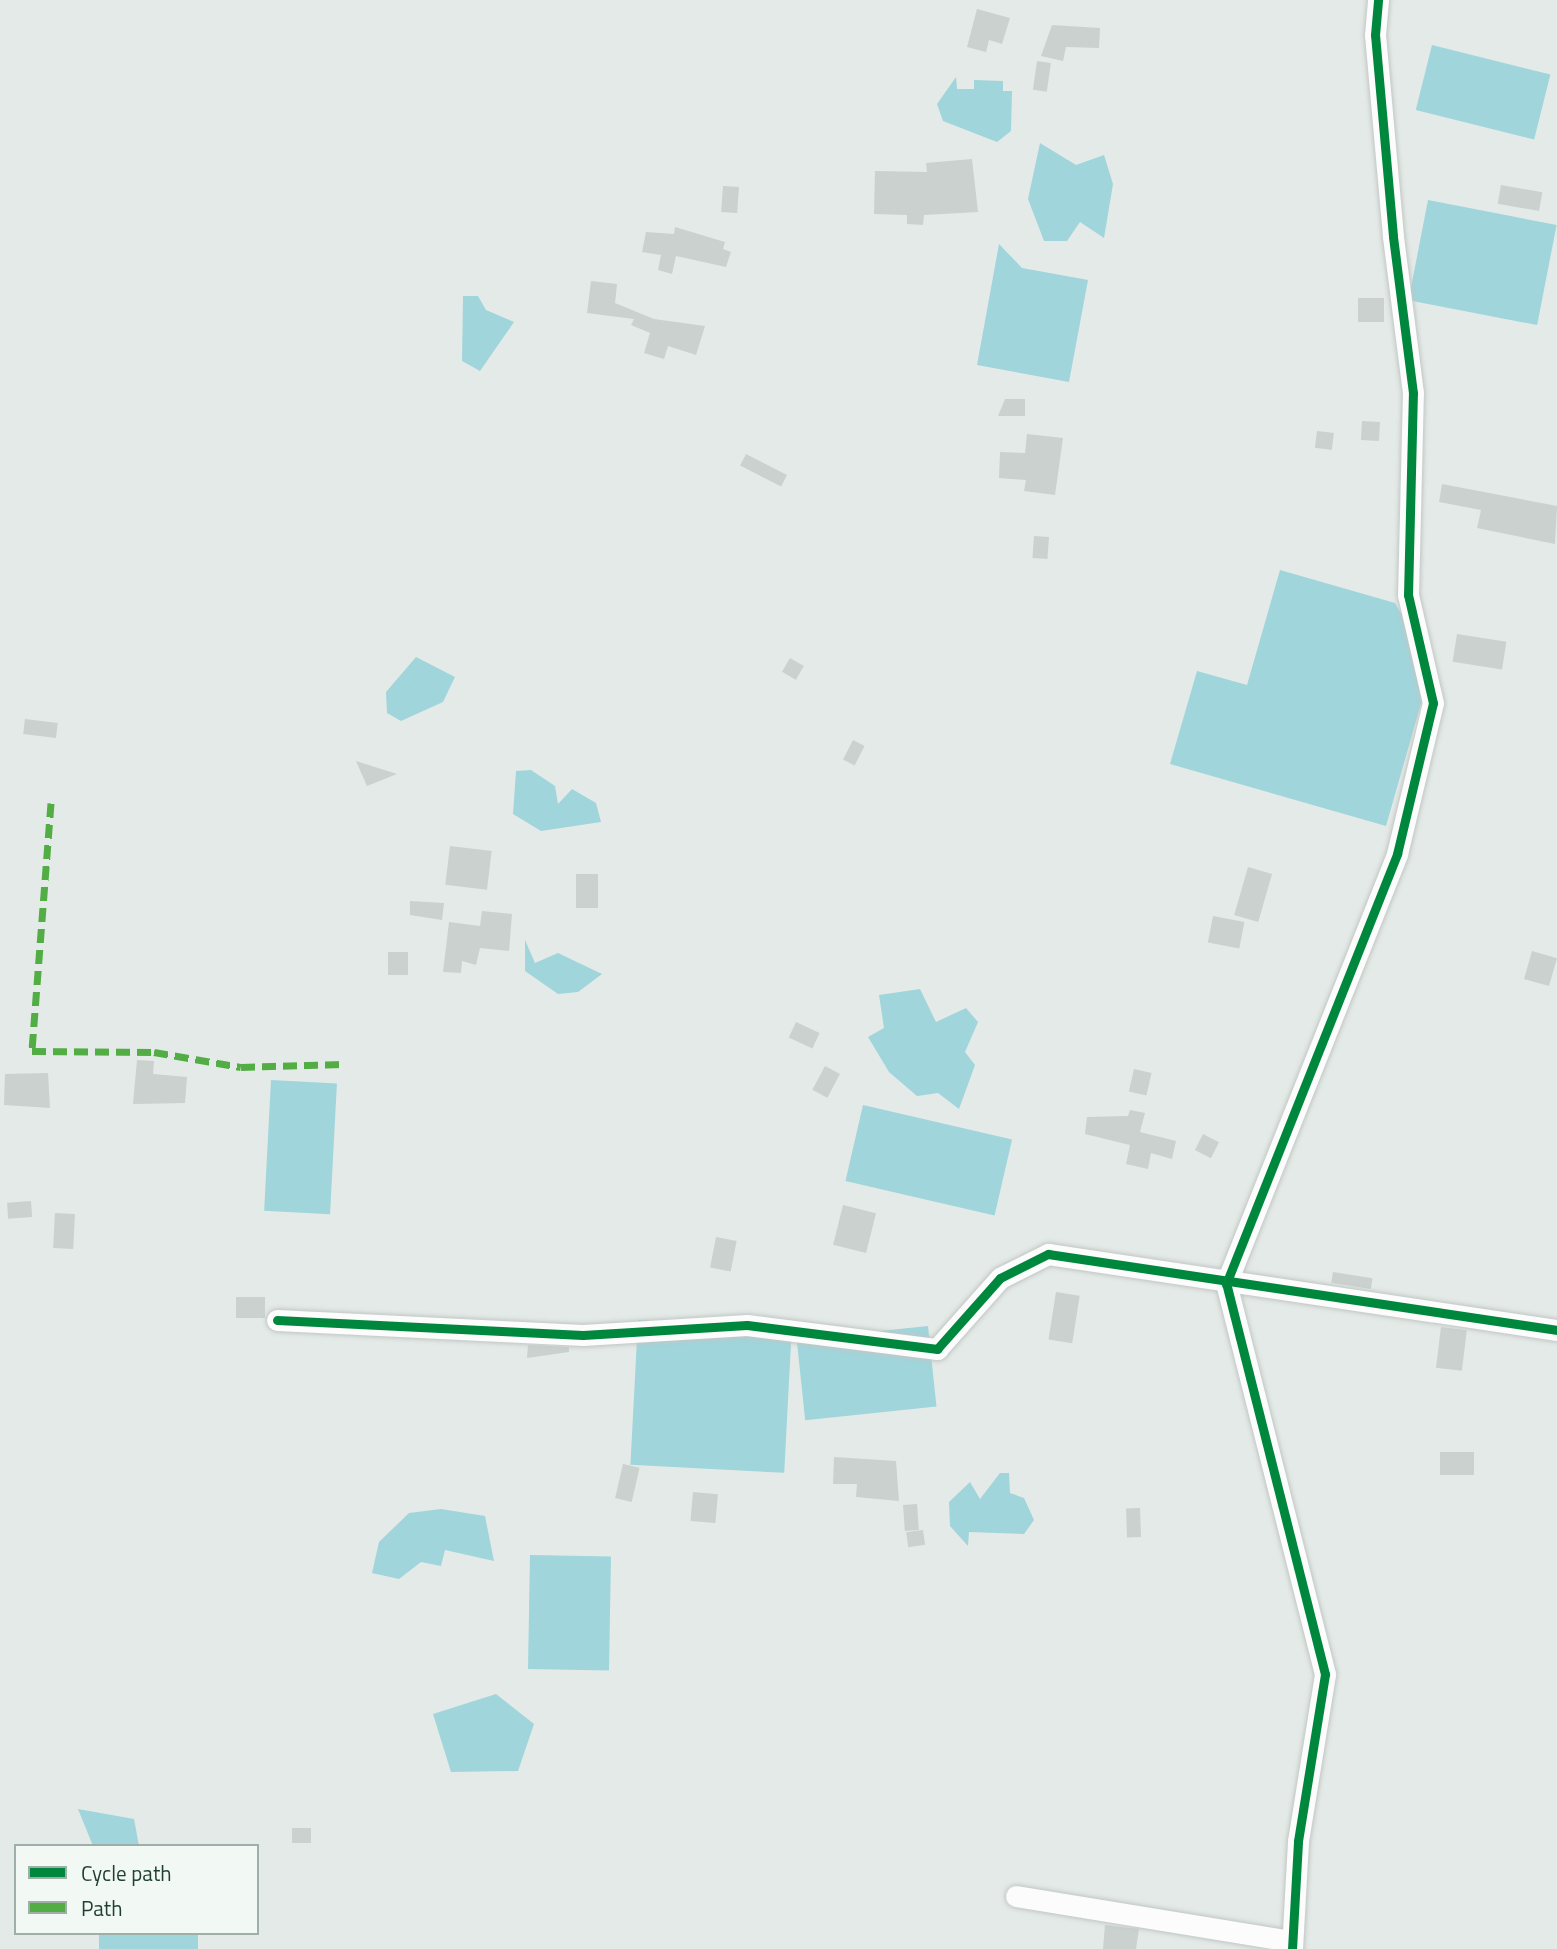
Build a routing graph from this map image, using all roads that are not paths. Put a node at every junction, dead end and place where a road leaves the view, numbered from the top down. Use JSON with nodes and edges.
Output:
{"nodes":[{"id":1,"x":1378,"y":0,"type":"edge"},
{"id":2,"x":1226,"y":1284,"type":"junction"},
{"id":3,"x":277,"y":1320,"type":"dead end"},
{"id":4,"x":1557,"y":1330,"type":"edge"},
{"id":5,"x":1016,"y":1896,"type":"dead end"},
{"id":6,"x":1291,"y":1945,"type":"edge"}],
"edges":[{"from":1,"to":2,"type":"street"},
{"from":2,"to":3,"type":"street"},
{"from":2,"to":4,"type":"street"},
{"from":2,"to":6,"type":"street"},
{"from":5,"to":6,"type":"street"}]}
